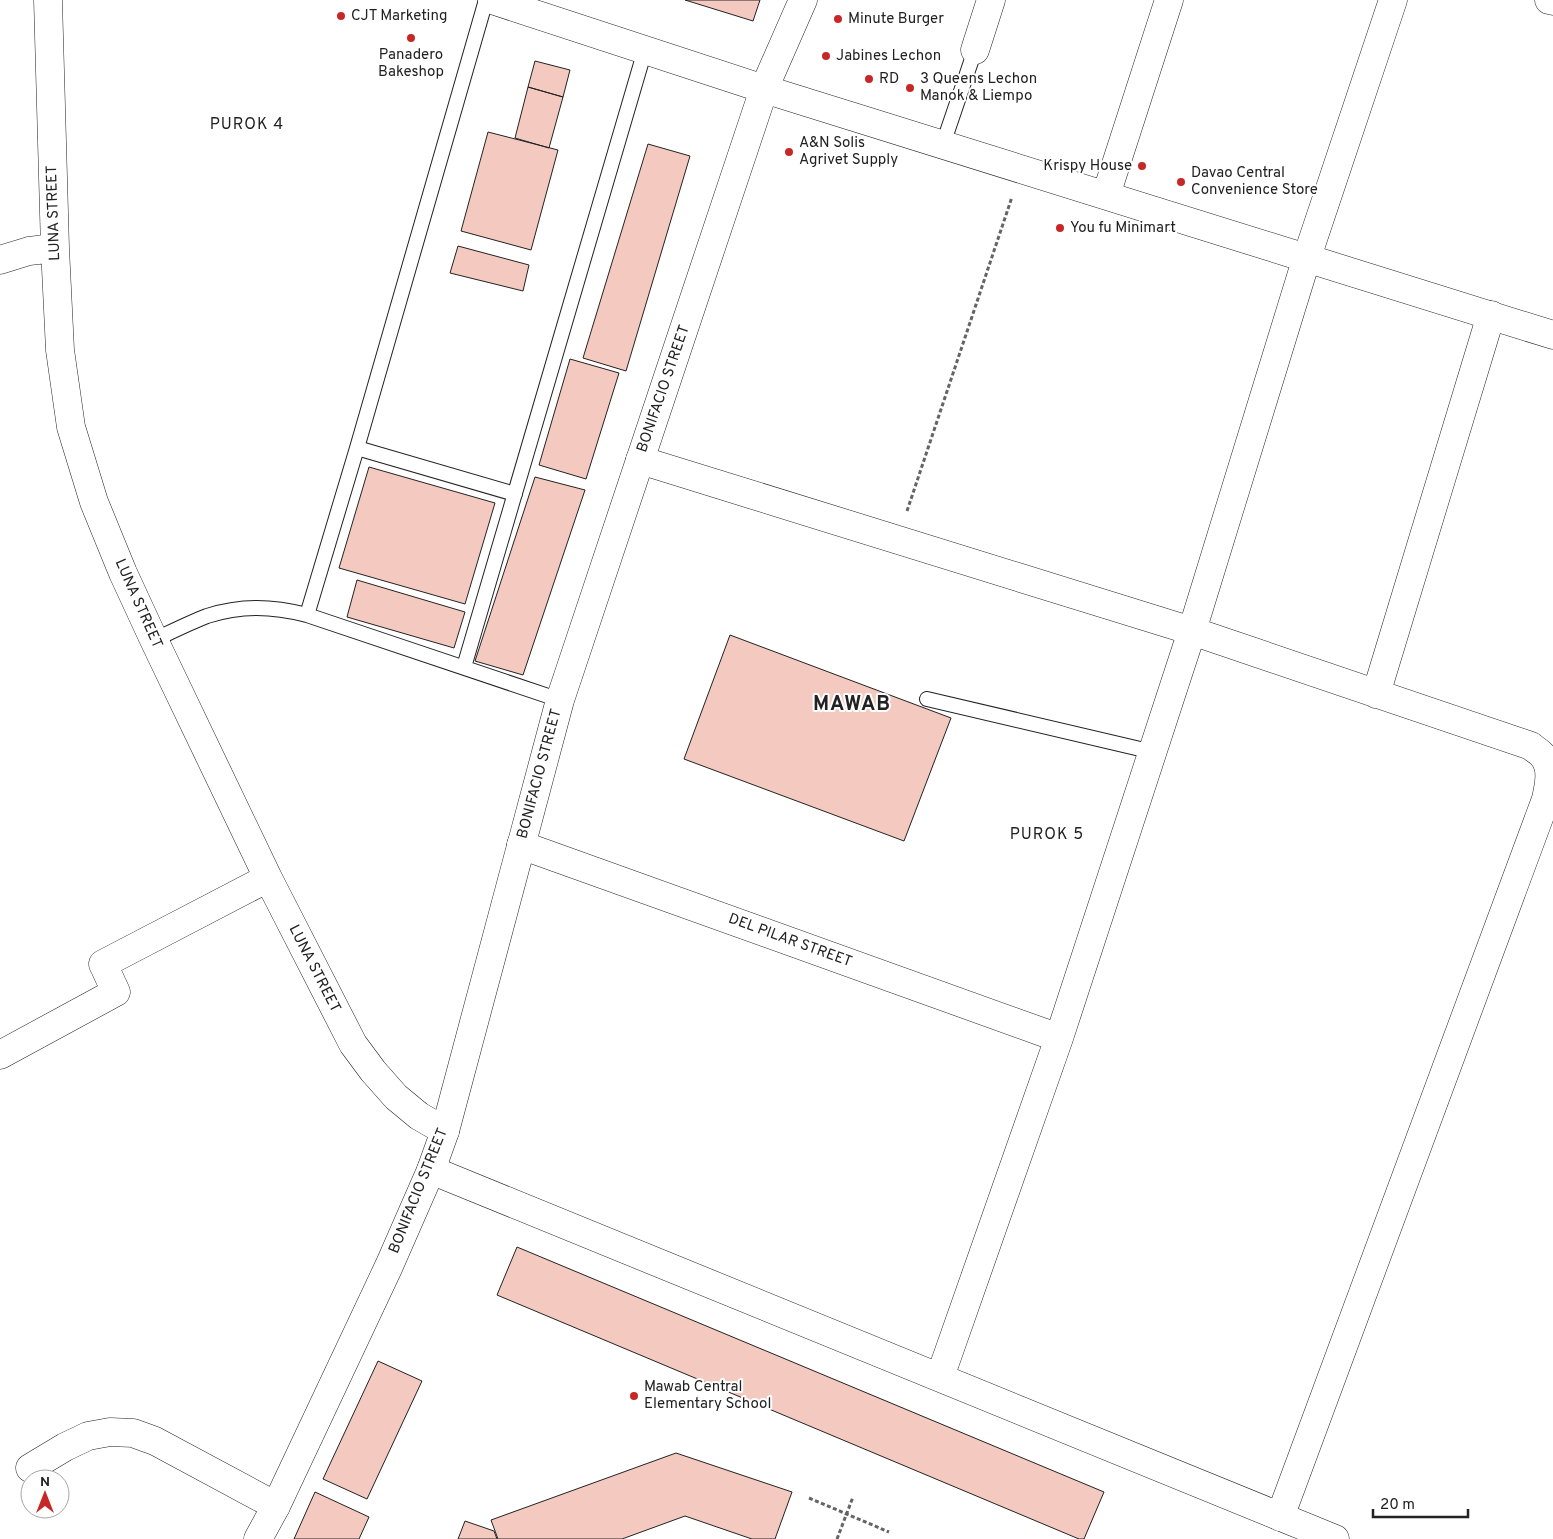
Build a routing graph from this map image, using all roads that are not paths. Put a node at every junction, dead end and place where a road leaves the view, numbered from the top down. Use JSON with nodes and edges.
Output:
{"nodes":[{"id":1,"x":48,"y":0,"type":"edge"},
{"id":2,"x":486,"y":0,"type":"edge"},
{"id":3,"x":492,"y":0,"type":"edge"},
{"id":4,"x":803,"y":0,"type":"edge"},
{"id":5,"x":991,"y":0,"type":"edge"},
{"id":6,"x":1169,"y":0,"type":"edge"},
{"id":7,"x":1393,"y":0,"type":"edge"},
{"id":8,"x":1549,"y":0,"type":"edge"},
{"id":9,"x":1553,"y":1,"type":"edge"},
{"id":10,"x":645,"y":50,"type":"junction"},
{"id":11,"x":975,"y":50,"type":"joint"},
{"id":12,"x":764,"y":89,"type":"junction"},
{"id":13,"x":943,"y":144,"type":"junction"},
{"id":14,"x":1106,"y":195,"type":"junction"},
{"id":15,"x":55,"y":248,"type":"junction"},
{"id":16,"x":1307,"y":257,"type":"junction"},
{"id":17,"x":0,"y":260,"type":"edge"},
{"id":18,"x":1491,"y":315,"type":"junction"},
{"id":19,"x":1553,"y":335,"type":"edge"},
{"id":20,"x":357,"y":448,"type":"junction"},
{"id":21,"x":640,"y":460,"type":"junction"},
{"id":22,"x":515,"y":494,"type":"junction"},
{"id":23,"x":307,"y":615,"type":"junction"},
{"id":24,"x":1192,"y":631,"type":"junction"},
{"id":25,"x":154,"y":640,"type":"junction"},
{"id":26,"x":464,"y":668,"type":"junction"},
{"id":27,"x":1376,"y":694,"type":"junction"},
{"id":28,"x":927,"y":699,"type":"dead end"},
{"id":29,"x":560,"y":700,"type":"junction"},
{"id":30,"x":1153,"y":752,"type":"junction"},
{"id":31,"x":521,"y":845,"type":"junction"},
{"id":32,"x":268,"y":878,"type":"junction"},
{"id":33,"x":1059,"y":1038,"type":"junction"},
{"id":34,"x":0,"y":1055,"type":"edge"},
{"id":35,"x":445,"y":1131,"type":"junction"},
{"id":36,"x":431,"y":1170,"type":"junction"},
{"id":37,"x":940,"y":1377,"type":"junction"},
{"id":38,"x":30,"y":1468,"type":"dead end"},
{"id":39,"x":276,"y":1506,"type":"junction"},
{"id":40,"x":1280,"y":1517,"type":"junction"},
{"id":41,"x":258,"y":1539,"type":"edge"},
{"id":42,"x":1335,"y":1539,"type":"edge"}],
"edges":[{"from":1,"to":15,"type":"street","name":"LUNA STREET"},
{"from":2,"to":20,"type":"lane"},
{"from":3,"to":10,"type":"street"},
{"from":4,"to":12,"type":"street","name":"BONIFACIO STREET"},
{"from":5,"to":11,"type":"street"},
{"from":6,"to":14,"type":"street"},
{"from":7,"to":16,"type":"street"},
{"from":8,"to":9,"type":"street"},
{"from":10,"to":12,"type":"street"},
{"from":10,"to":22,"type":"lane"},
{"from":11,"to":13,"type":"lane"},
{"from":12,"to":13,"type":"street"},
{"from":12,"to":21,"type":"street","name":"BONIFACIO STREET"},
{"from":13,"to":14,"type":"street"},
{"from":14,"to":16,"type":"street"},
{"from":15,"to":17,"type":"street"},
{"from":15,"to":25,"type":"street","name":"LUNA STREET"},
{"from":16,"to":18,"type":"street"},
{"from":16,"to":24,"type":"street"},
{"from":18,"to":19,"type":"street"},
{"from":18,"to":27,"type":"street"},
{"from":20,"to":22,"type":"lane"},
{"from":20,"to":23,"type":"lane"},
{"from":21,"to":24,"type":"street"},
{"from":21,"to":29,"type":"street","name":"BONIFACIO STREET"},
{"from":22,"to":26,"type":"lane"},
{"from":23,"to":25,"type":"lane"},
{"from":23,"to":26,"type":"lane"},
{"from":24,"to":27,"type":"street"},
{"from":24,"to":30,"type":"street"},
{"from":25,"to":32,"type":"street","name":"LUNA STREET"},
{"from":26,"to":29,"type":"lane"},
{"from":27,"to":40,"type":"street"},
{"from":28,"to":30,"type":"lane"},
{"from":29,"to":31,"type":"street","name":"BONIFACIO STREET"},
{"from":30,"to":33,"type":"street"},
{"from":31,"to":33,"type":"street","name":"DEL PILAR STREET"},
{"from":31,"to":35,"type":"street","name":"BONIFACIO STREET"},
{"from":32,"to":34,"type":"street"},
{"from":32,"to":35,"type":"street","name":"LUNA STREET"},
{"from":33,"to":37,"type":"street"},
{"from":35,"to":36,"type":"street","name":"BONIFACIO STREET"},
{"from":36,"to":37,"type":"street"},
{"from":36,"to":39,"type":"street","name":"BONIFACIO STREET"},
{"from":37,"to":40,"type":"street"},
{"from":38,"to":39,"type":"street"},
{"from":39,"to":41,"type":"street","name":"BONIFACIO STREET"},
{"from":40,"to":42,"type":"street"}]}
